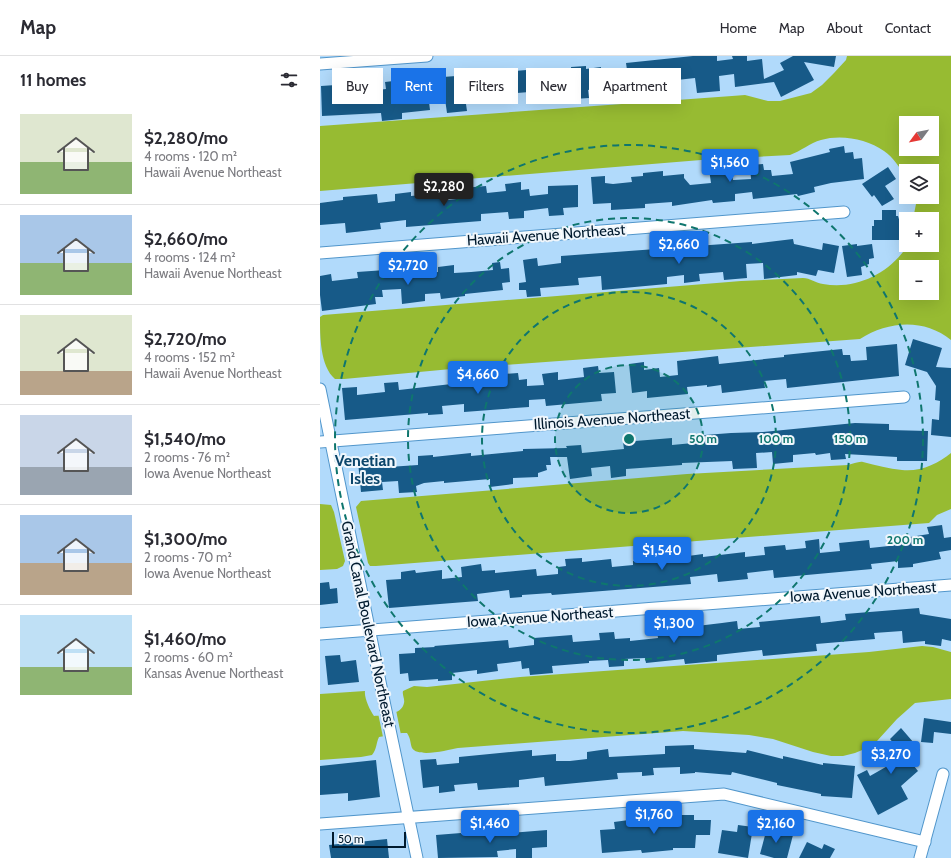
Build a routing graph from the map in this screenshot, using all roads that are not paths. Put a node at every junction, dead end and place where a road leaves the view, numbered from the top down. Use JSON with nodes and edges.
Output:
{"nodes":[{"id":1,"x":426,"y":56,"type":"edge"},
{"id":2,"x":360,"y":58,"type":"edge"},
{"id":3,"x":320,"y":64,"type":"edge"},
{"id":4,"x":844,"y":212,"type":"dead end"},
{"id":5,"x":320,"y":253,"type":"edge"},
{"id":6,"x":320,"y":389,"type":"edge"},
{"id":7,"x":904,"y":397,"type":"dead end"},
{"id":8,"x":325,"y":442,"type":"edge"},
{"id":9,"x":951,"y":585,"type":"edge"},
{"id":10,"x":369,"y":630,"type":"junction"},
{"id":11,"x":320,"y":634,"type":"edge"},
{"id":12,"x":943,"y":774,"type":"dead end"},
{"id":13,"x":409,"y":816,"type":"junction"},
{"id":14,"x":320,"y":824,"type":"edge"},
{"id":15,"x":925,"y":842,"type":"junction"},
{"id":16,"x":417,"y":858,"type":"edge"},
{"id":17,"x":920,"y":858,"type":"edge"}],
"edges":[{"from":1,"to":2,"type":"street"},
{"from":2,"to":3,"type":"street"},
{"from":4,"to":5,"type":"street","name":"Hawaii Avenue Northeast"},
{"from":6,"to":8,"type":"street","name":"Grand Canal Boulevard Northeast"},
{"from":7,"to":8,"type":"street","name":"Illinois Avenue Northeast"},
{"from":8,"to":10,"type":"street","name":"Grand Canal Boulevard Northeast"},
{"from":9,"to":10,"type":"street","name":"Iowa Avenue Northeast"},
{"from":10,"to":11,"type":"street","name":"Iowa Avenue Northeast"},
{"from":10,"to":13,"type":"street","name":"Grand Canal Boulevard Northeast"},
{"from":12,"to":15,"type":"street"},
{"from":13,"to":14,"type":"street"},
{"from":13,"to":15,"type":"street"},
{"from":13,"to":16,"type":"street","name":"Grand Canal Boulevard Northeast"},
{"from":15,"to":17,"type":"street"}]}
